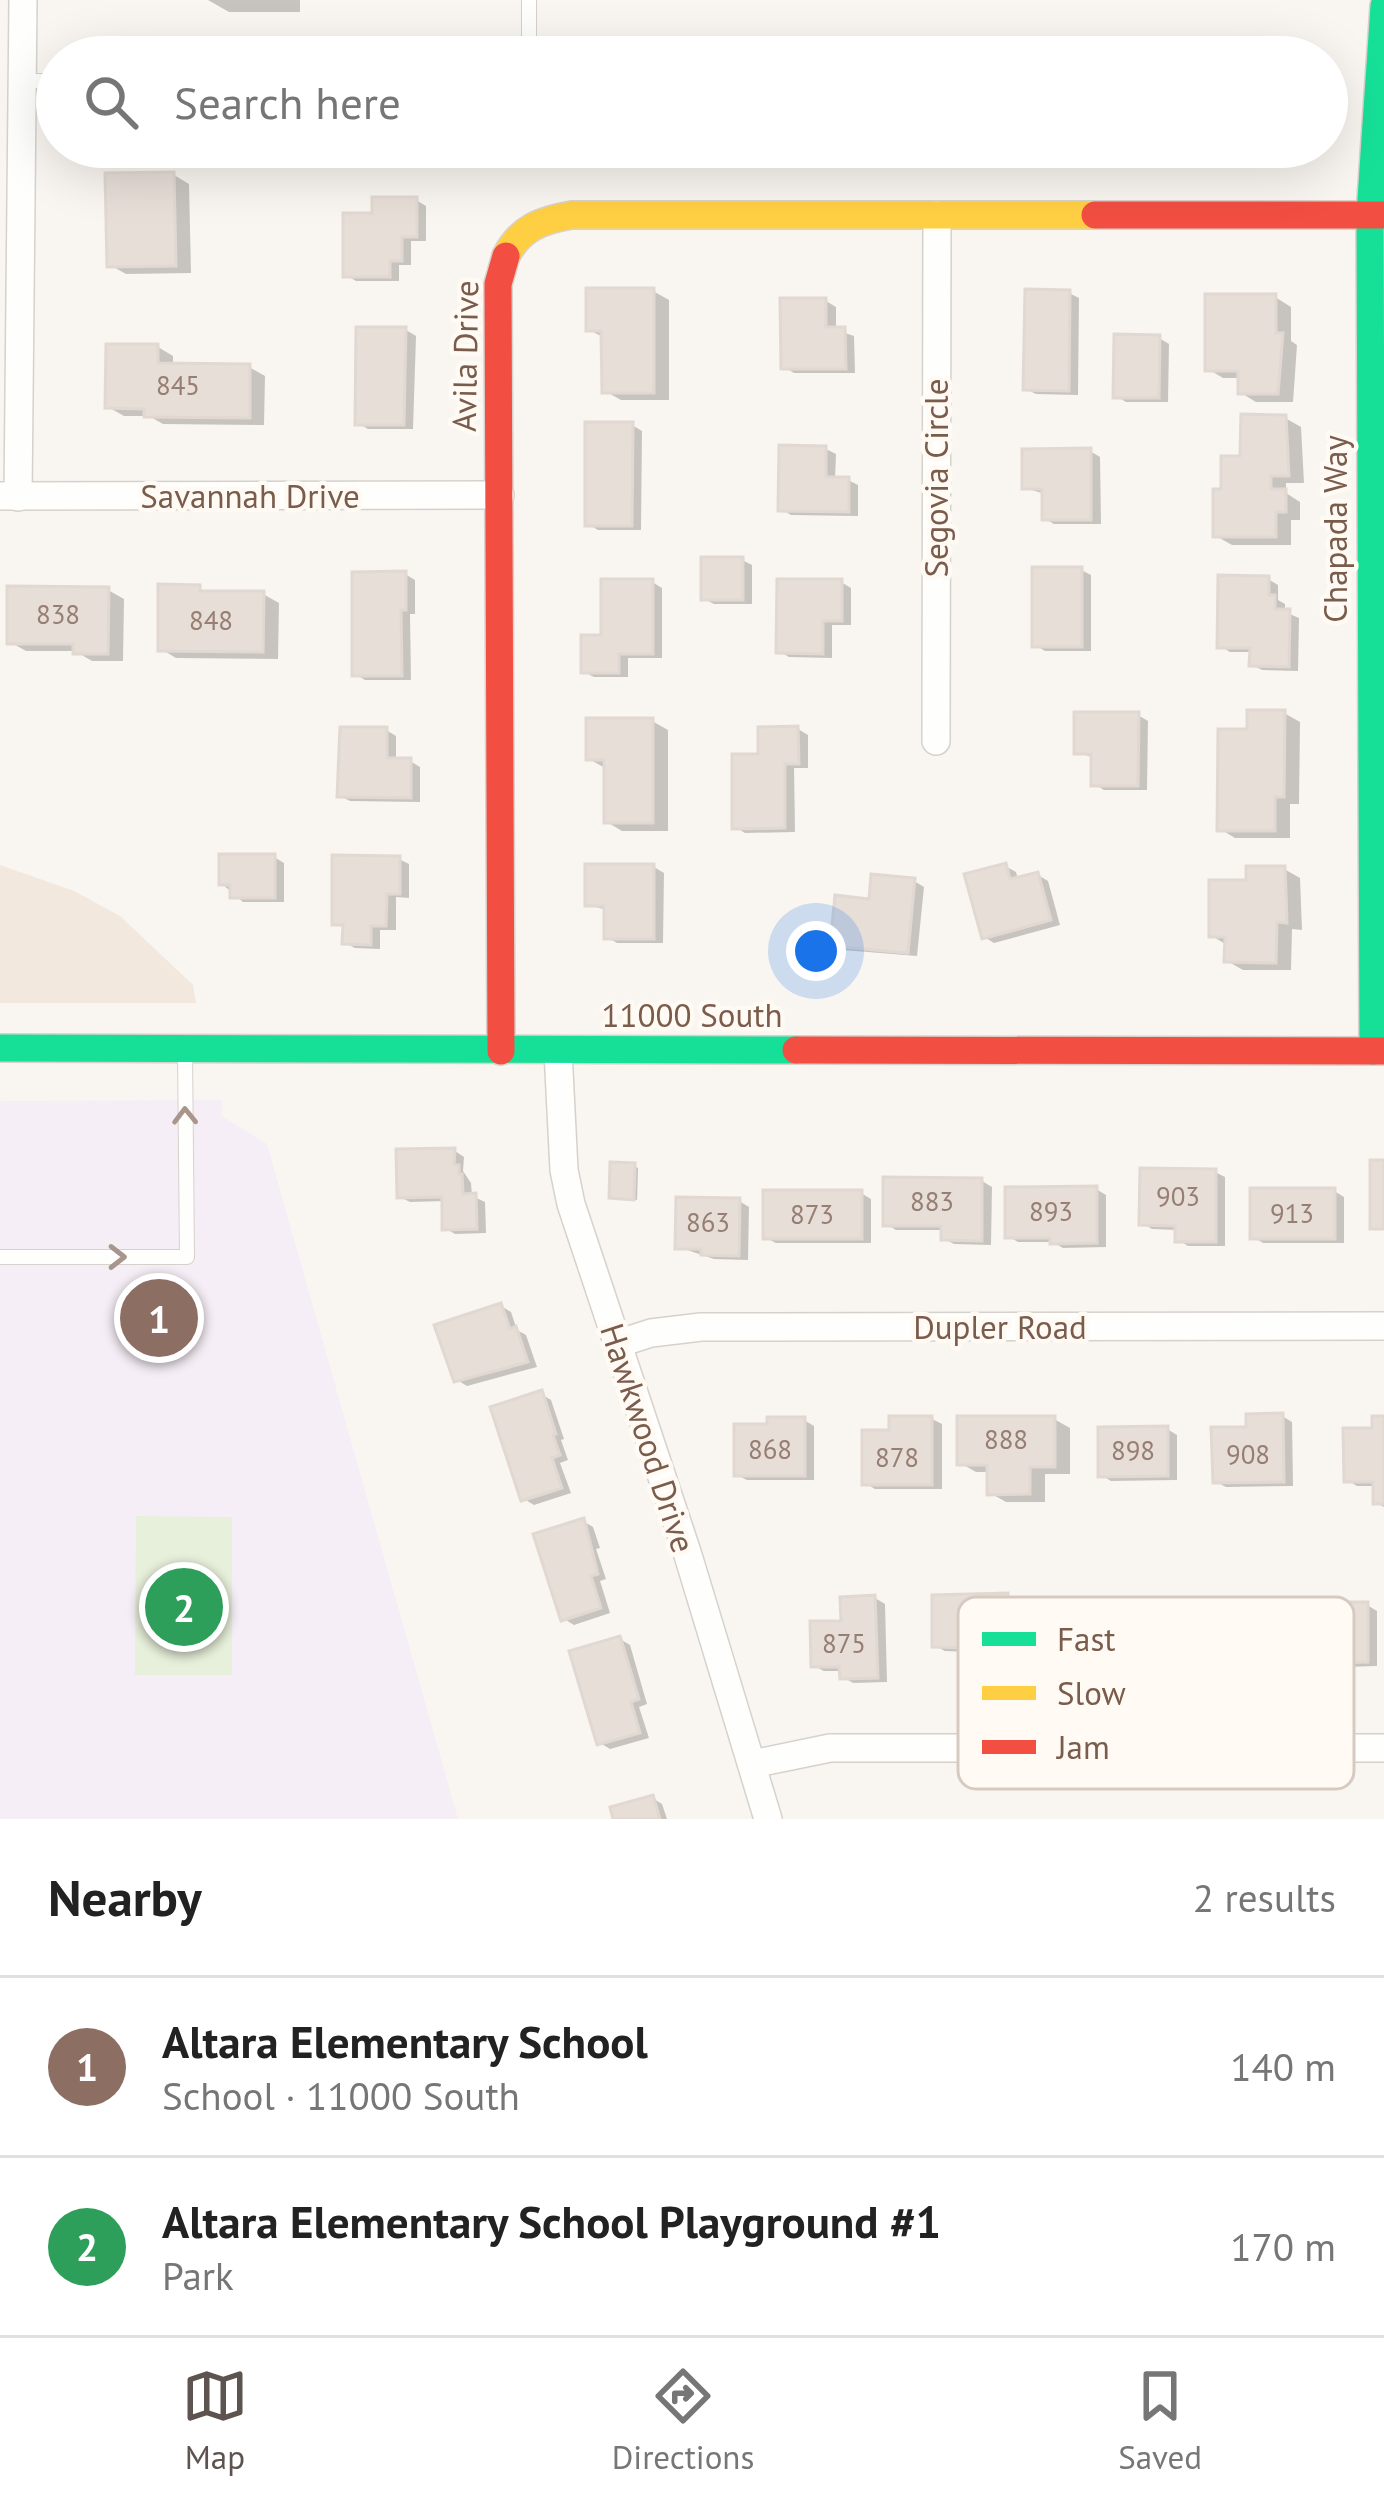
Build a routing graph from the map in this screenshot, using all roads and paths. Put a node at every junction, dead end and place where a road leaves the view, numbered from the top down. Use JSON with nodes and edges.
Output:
{"nodes":[{"id":1,"x":23,"y":0,"type":"edge"},
{"id":2,"x":529,"y":0,"type":"edge"},
{"id":3,"x":1384,"y":6,"type":"edge"},
{"id":4,"x":529,"y":36,"type":"edge"},
{"id":5,"x":23,"y":81,"type":"junction"},
{"id":6,"x":36,"y":81,"type":"edge"},
{"id":7,"x":937,"y":215,"type":"junction"},
{"id":8,"x":1377,"y":215,"type":"edge"},
{"id":9,"x":500,"y":495,"type":"junction"},
{"id":10,"x":9,"y":496,"type":"edge"},
{"id":11,"x":1378,"y":738,"type":"edge"},
{"id":12,"x":936,"y":741,"type":"dead end"},
{"id":13,"x":0,"y":1048,"type":"edge"},
{"id":14,"x":184,"y":1051,"type":"junction"},
{"id":15,"x":501,"y":1051,"type":"junction"},
{"id":16,"x":558,"y":1051,"type":"junction"},
{"id":17,"x":1378,"y":1051,"type":"edge"},
{"id":18,"x":0,"y":1257,"type":"edge"},
{"id":19,"x":1384,"y":1326,"type":"edge"},
{"id":20,"x":617,"y":1344,"type":"junction"},
{"id":21,"x":958,"y":1748,"type":"edge"},
{"id":22,"x":752,"y":1764,"type":"junction"},
{"id":23,"x":767,"y":1819,"type":"edge"}],
"edges":[{"from":1,"to":5,"type":"street"},
{"from":2,"to":4,"type":"lane"},
{"from":3,"to":8,"type":"street","name":"Chapada Way"},
{"from":5,"to":6,"type":"lane"},
{"from":5,"to":10,"type":"street"},
{"from":7,"to":8,"type":"street","name":"Avila Drive"},
{"from":7,"to":9,"type":"street","name":"Avila Drive"},
{"from":7,"to":12,"type":"street","name":"Segovia Circle"},
{"from":8,"to":11,"type":"street","name":"Chapada Way"},
{"from":9,"to":10,"type":"street","name":"Savannah Drive"},
{"from":9,"to":15,"type":"street","name":"Avila Drive"},
{"from":11,"to":17,"type":"street","name":"Chapada Way"},
{"from":13,"to":14,"type":"street","name":"11000 South"},
{"from":14,"to":15,"type":"street","name":"11000 South"},
{"from":18,"to":14,"type":"lane","one_way":true},
{"from":15,"to":16,"type":"street","name":"11000 South"},
{"from":16,"to":17,"type":"street","name":"11000 South"},
{"from":16,"to":20,"type":"street","name":"Hawkwood Drive"},
{"from":19,"to":20,"type":"street","name":"Dupler Road"},
{"from":20,"to":22,"type":"street","name":"Hawkwood Drive"},
{"from":21,"to":22,"type":"street"},
{"from":22,"to":23,"type":"street","name":"Hawkwood Drive"}]}
